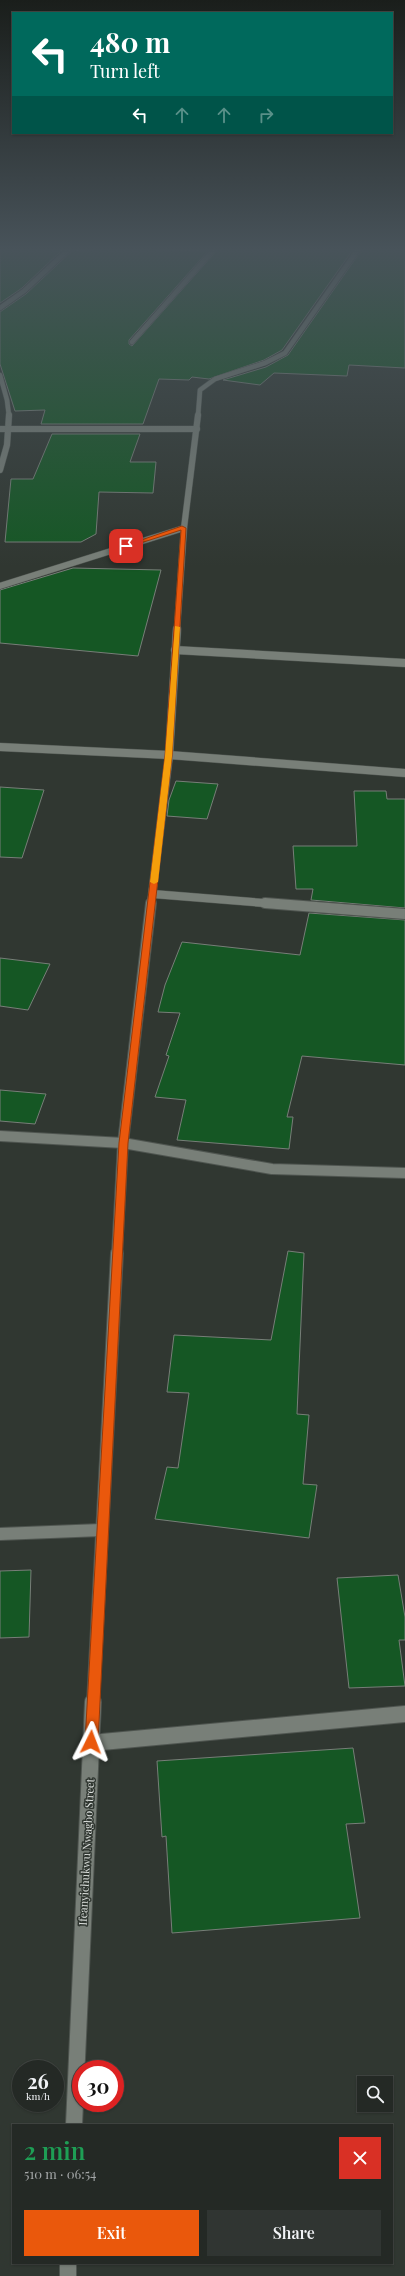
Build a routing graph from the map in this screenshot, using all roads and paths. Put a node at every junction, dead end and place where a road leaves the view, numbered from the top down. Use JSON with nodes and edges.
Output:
{"nodes":[{"id":1,"x":283,"y":354,"type":"edge"},
{"id":2,"x":0,"y":375,"type":"edge"},
{"id":3,"x":0,"y":428,"type":"edge"},
{"id":4,"x":10,"y":429,"type":"junction"},
{"id":5,"x":197,"y":429,"type":"junction"},
{"id":6,"x":0,"y":470,"type":"edge"},
{"id":7,"x":184,"y":528,"type":"junction"},
{"id":8,"x":0,"y":586,"type":"edge"},
{"id":9,"x":176,"y":650,"type":"junction"},
{"id":10,"x":405,"y":663,"type":"edge"},
{"id":11,"x":0,"y":747,"type":"edge"},
{"id":12,"x":169,"y":756,"type":"junction"},
{"id":13,"x":405,"y":773,"type":"edge"},
{"id":14,"x":152,"y":894,"type":"junction"},
{"id":15,"x":405,"y":914,"type":"edge"},
{"id":16,"x":0,"y":1136,"type":"edge"},
{"id":17,"x":123,"y":1143,"type":"junction"},
{"id":18,"x":405,"y":1173,"type":"edge"},
{"id":19,"x":101,"y":1530,"type":"junction"},
{"id":20,"x":0,"y":1534,"type":"edge"},
{"id":21,"x":405,"y":1714,"type":"edge"},
{"id":22,"x":91,"y":1742,"type":"junction"},
{"id":23,"x":74,"y":2124,"type":"edge"},
{"id":24,"x":68,"y":2264,"type":"edge"},
{"id":25,"x":68,"y":2276,"type":"edge"}],
"edges":[{"from":1,"to":5,"type":"street","name":"Ifeanyichukwu Nwagbo Street"},
{"from":2,"to":4,"type":"street"},
{"from":3,"to":4,"type":"street"},
{"from":4,"to":5,"type":"street"},
{"from":4,"to":6,"type":"street"},
{"from":5,"to":7,"type":"street","name":"Ifeanyichukwu Nwagbo Street"},
{"from":7,"to":8,"type":"street"},
{"from":7,"to":9,"type":"street","name":"Ifeanyichukwu Nwagbo Street"},
{"from":9,"to":10,"type":"street"},
{"from":9,"to":12,"type":"street","name":"Ifeanyichukwu Nwagbo Street"},
{"from":11,"to":12,"type":"street"},
{"from":12,"to":13,"type":"street"},
{"from":12,"to":14,"type":"street","name":"Ifeanyichukwu Nwagbo Street"},
{"from":14,"to":15,"type":"street"},
{"from":14,"to":17,"type":"street","name":"Ifeanyichukwu Nwagbo Street"},
{"from":16,"to":17,"type":"street"},
{"from":17,"to":18,"type":"street"},
{"from":17,"to":19,"type":"street","name":"Ifeanyichukwu Nwagbo Street"},
{"from":19,"to":20,"type":"street"},
{"from":19,"to":22,"type":"street","name":"Ifeanyichukwu Nwagbo Street"},
{"from":21,"to":22,"type":"street"},
{"from":22,"to":23,"type":"street","name":"Ifeanyichukwu Nwagbo Street"},
{"from":24,"to":25,"type":"street"}]}
